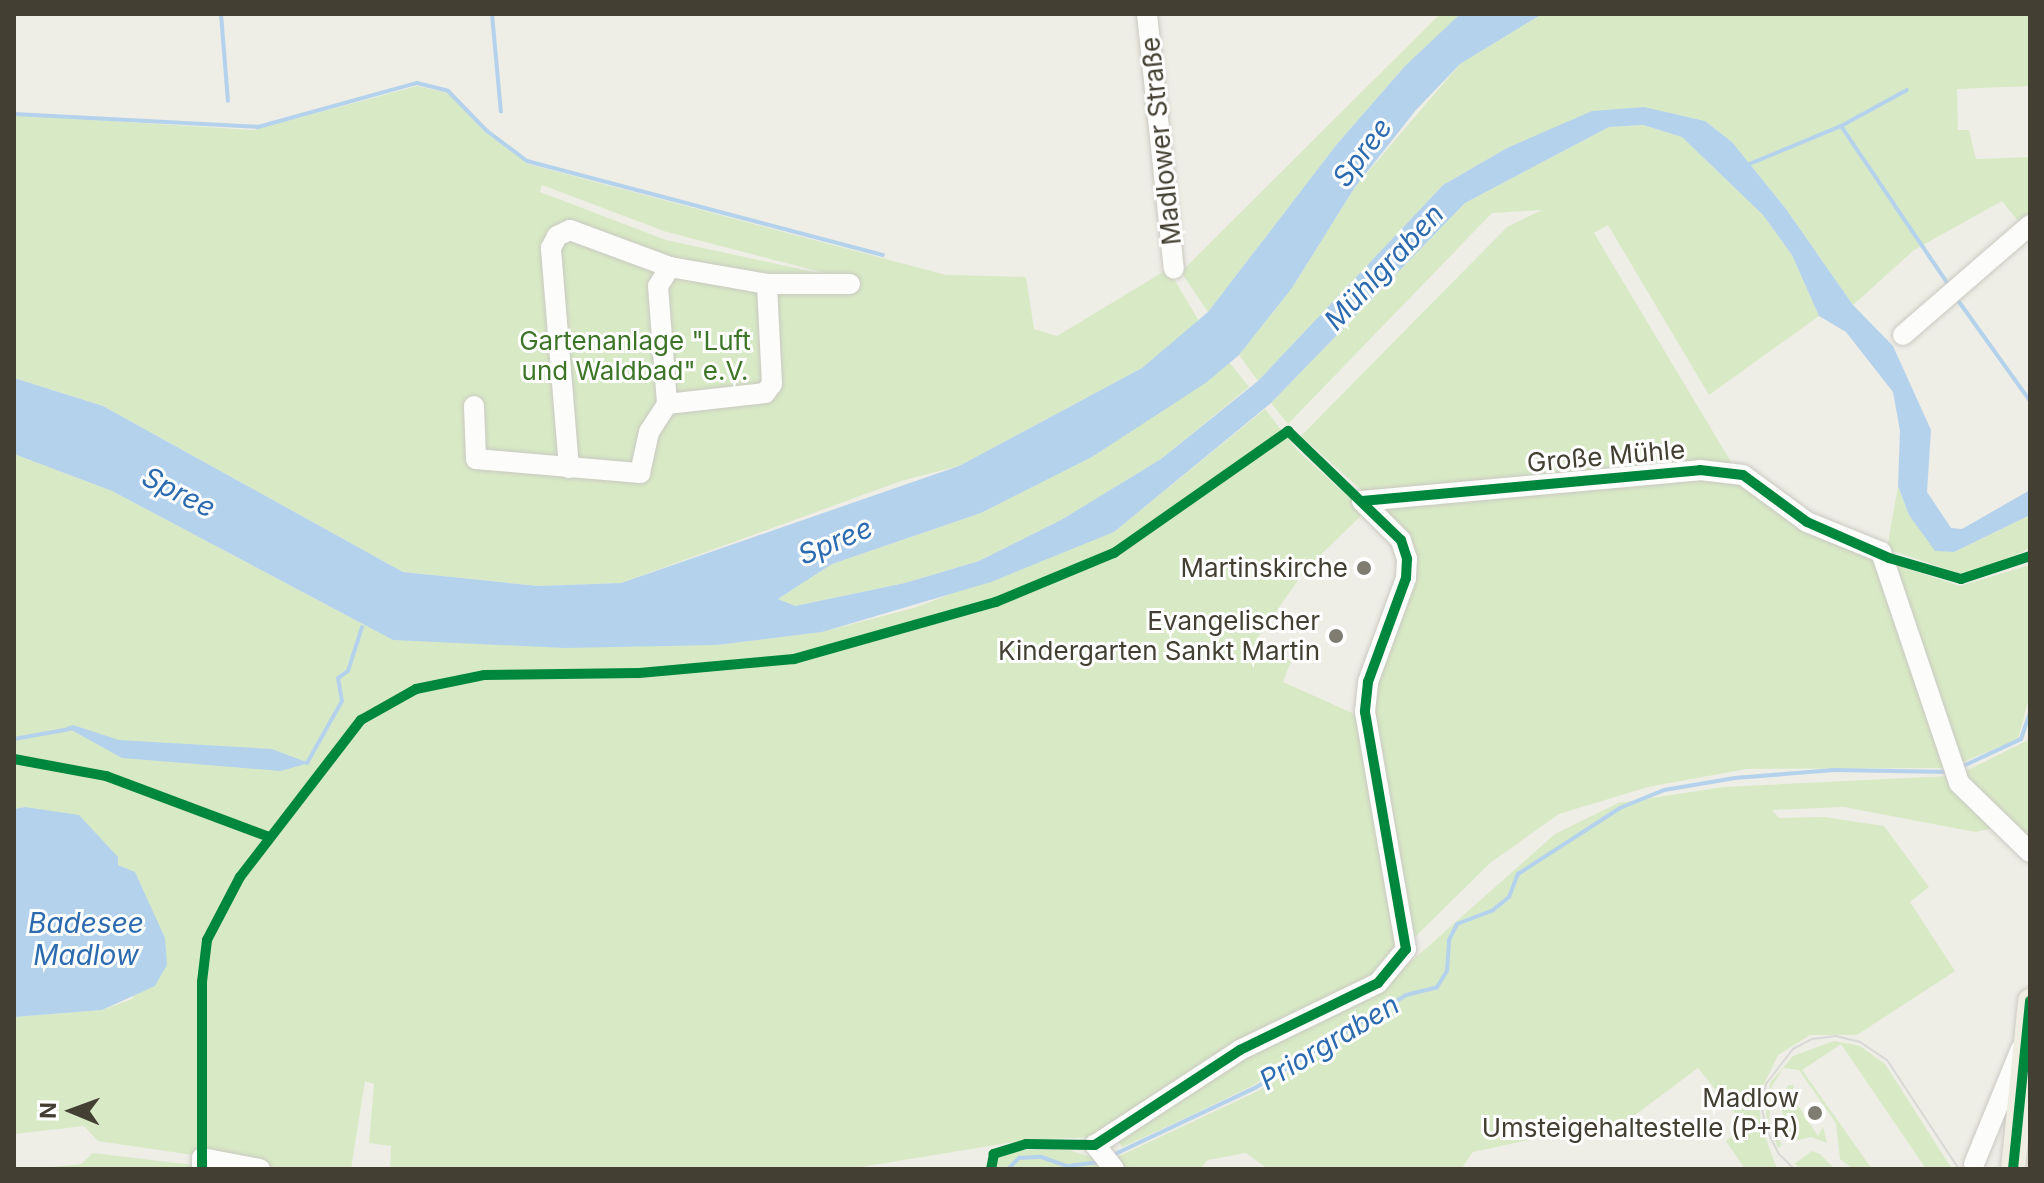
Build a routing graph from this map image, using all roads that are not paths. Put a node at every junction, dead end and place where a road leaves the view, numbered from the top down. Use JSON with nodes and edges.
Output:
{"nodes":[{"id":1,"x":1147,"y":14,"type":"edge"},
{"id":2,"x":2030,"y":225,"type":"edge"},
{"id":3,"x":670,"y":267,"type":"junction"},
{"id":4,"x":1174,"y":269,"type":"dead end"},
{"id":5,"x":767,"y":284,"type":"junction"},
{"id":6,"x":850,"y":284,"type":"dead end"},
{"id":7,"x":1903,"y":335,"type":"dead end"},
{"id":8,"x":667,"y":404,"type":"junction"},
{"id":9,"x":474,"y":406,"type":"dead end"},
{"id":10,"x":569,"y":468,"type":"junction"},
{"id":11,"x":2030,"y":852,"type":"edge"},
{"id":12,"x":2030,"y":1001,"type":"edge"},
{"id":13,"x":2026,"y":1036,"type":"junction"},
{"id":14,"x":202,"y":1164,"type":"edge"},
{"id":15,"x":1974,"y":1164,"type":"dead end"},
{"id":16,"x":1113,"y":1168,"type":"edge"},
{"id":17,"x":260,"y":1169,"type":"edge"},
{"id":18,"x":2013,"y":1169,"type":"edge"}],
"edges":[{"from":1,"to":4,"type":"street","name":"Madlower Straße"},
{"from":2,"to":7,"type":"street"},
{"from":3,"to":5,"type":"street"},
{"from":3,"to":8,"type":"street"},
{"from":3,"to":10,"type":"street"},
{"from":5,"to":6,"type":"street"},
{"from":5,"to":8,"type":"street"},
{"from":8,"to":10,"type":"street"},
{"from":9,"to":10,"type":"street"},
{"from":11,"to":16,"type":"street","name":"Große Mühle"},
{"from":12,"to":13,"type":"main road"},
{"from":13,"to":15,"type":"street"},
{"from":13,"to":18,"type":"main road"},
{"from":14,"to":17,"type":"street"}]}
